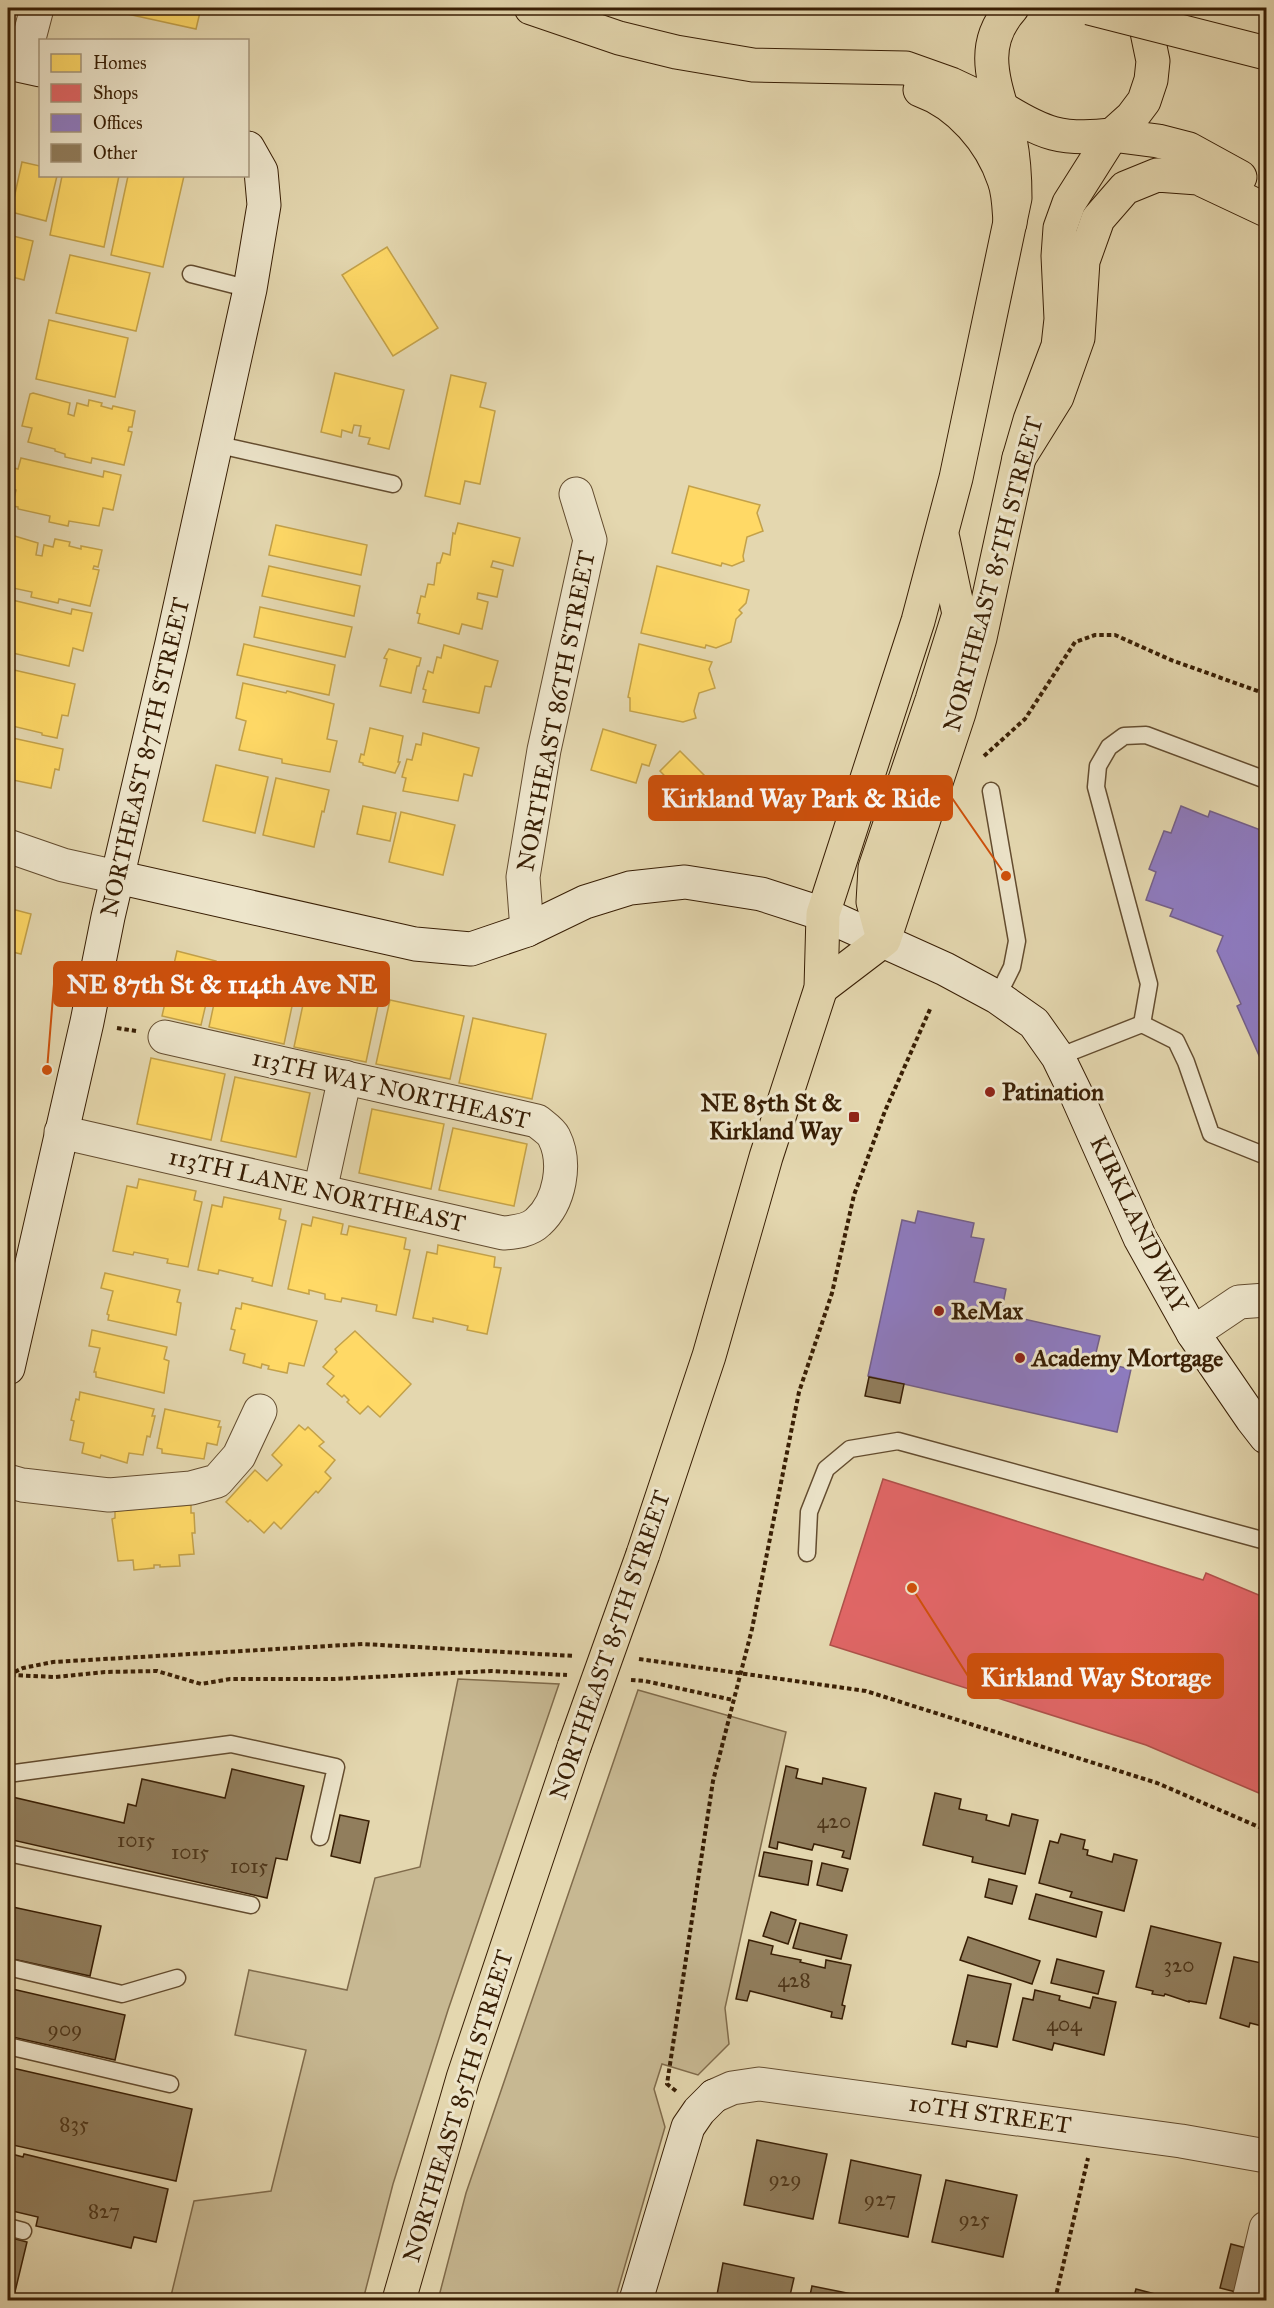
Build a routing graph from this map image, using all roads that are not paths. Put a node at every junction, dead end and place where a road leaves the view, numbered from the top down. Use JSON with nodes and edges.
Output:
{"nodes":[{"id":1,"x":37,"y":8,"type":"edge"},
{"id":2,"x":531,"y":8,"type":"edge"},
{"id":3,"x":1012,"y":8,"type":"edge"},
{"id":4,"x":1089,"y":8,"type":"edge"},
{"id":5,"x":1142,"y":8,"type":"edge"},
{"id":6,"x":1266,"y":53,"type":"edge"},
{"id":7,"x":24,"y":66,"type":"edge"},
{"id":8,"x":828,"y":66,"type":"junction"},
{"id":9,"x":1000,"y":107,"type":"junction"},
{"id":10,"x":1112,"y":135,"type":"junction"},
{"id":11,"x":249,"y":150,"type":"edge"},
{"id":12,"x":1266,"y":202,"type":"edge"},
{"id":13,"x":1266,"y":210,"type":"edge"},
{"id":14,"x":1010,"y":223,"type":"junction"},
{"id":15,"x":191,"y":274,"type":"dead end"},
{"id":16,"x":250,"y":289,"type":"junction"},
{"id":17,"x":215,"y":444,"type":"junction"},
{"id":18,"x":1020,"y":458,"type":"junction"},
{"id":19,"x":393,"y":484,"type":"dead end"},
{"id":20,"x":576,"y":494,"type":"dead end"},
{"id":21,"x":942,"y":533,"type":"junction"},
{"id":22,"x":1266,"y":780,"type":"edge"},
{"id":23,"x":991,"y":791,"type":"dead end"},
{"id":24,"x":8,"y":846,"type":"edge"},
{"id":25,"x":117,"y":877,"type":"junction"},
{"id":26,"x":823,"y":914,"type":"junction"},
{"id":27,"x":527,"y":930,"type":"junction"},
{"id":28,"x":884,"y":940,"type":"junction"},
{"id":29,"x":821,"y":988,"type":"junction"},
{"id":30,"x":998,"y":997,"type":"junction"},
{"id":31,"x":1142,"y":1023,"type":"junction"},
{"id":32,"x":165,"y":1037,"type":"road end"},
{"id":33,"x":1058,"y":1057,"type":"junction"},
{"id":34,"x":345,"y":1077,"type":"junction"},
{"id":35,"x":61,"y":1132,"type":"junction"},
{"id":36,"x":1266,"y":1156,"type":"edge"},
{"id":37,"x":320,"y":1191,"type":"junction"},
{"id":38,"x":557,"y":1194,"type":"joint"},
{"id":39,"x":1266,"y":1300,"type":"edge"},
{"id":40,"x":1193,"y":1333,"type":"junction"},
{"id":41,"x":8,"y":1368,"type":"edge"},
{"id":42,"x":260,"y":1411,"type":"dead end"},
{"id":43,"x":1266,"y":1437,"type":"edge"},
{"id":44,"x":8,"y":1481,"type":"edge"},
{"id":45,"x":1265,"y":1541,"type":"edge"},
{"id":46,"x":807,"y":1553,"type":"dead end"},
{"id":47,"x":8,"y":1772,"type":"edge"},
{"id":48,"x":320,"y":1837,"type":"dead end"},
{"id":49,"x":8,"y":1853,"type":"edge"},
{"id":50,"x":251,"y":1905,"type":"dead end"},
{"id":51,"x":8,"y":1967,"type":"edge"},
{"id":52,"x":177,"y":1978,"type":"dead end"},
{"id":53,"x":8,"y":2046,"type":"edge"},
{"id":54,"x":170,"y":2084,"type":"dead end"},
{"id":55,"x":1266,"y":2156,"type":"edge"},
{"id":56,"x":1266,"y":2228,"type":"edge"},
{"id":57,"x":399,"y":2301,"type":"edge"},
{"id":58,"x":636,"y":2301,"type":"edge"},
{"id":59,"x":1250,"y":2301,"type":"edge"}],
"edges":[{"from":1,"to":7,"type":"street"},
{"from":2,"to":8,"type":"main road"},
{"from":3,"to":9,"type":"main road","name":"NORTHEAST 85TH STREET"},
{"from":4,"to":6,"type":"main road","bridge":true},
{"from":5,"to":10,"type":"main road","name":"NORTHEAST 85TH STREET"},
{"from":8,"to":9,"type":"main road"},
{"from":8,"to":14,"type":"main road"},
{"from":9,"to":10,"type":"main road"},
{"from":9,"to":14,"type":"main road","name":"NORTHEAST 85TH STREET"},
{"from":10,"to":12,"type":"main road"},
{"from":10,"to":18,"type":"main road","name":"NORTHEAST 85TH STREET"},
{"from":11,"to":16,"type":"street","name":"NORTHEAST 87TH STREET"},
{"from":13,"to":18,"type":"main road"},
{"from":14,"to":21,"type":"main road","name":"NORTHEAST 85TH STREET"},
{"from":15,"to":16,"type":"lane"},
{"from":16,"to":17,"type":"street","name":"NORTHEAST 87TH STREET"},
{"from":17,"to":19,"type":"lane"},
{"from":17,"to":25,"type":"street","name":"NORTHEAST 87TH STREET"},
{"from":18,"to":28,"type":"main road","name":"NORTHEAST 85TH STREET"},
{"from":20,"to":27,"type":"street","name":"NORTHEAST 86TH STREET"},
{"from":21,"to":26,"type":"main road","name":"NORTHEAST 85TH STREET"},
{"from":21,"to":28,"type":"main road"},
{"from":22,"to":31,"type":"lane"},
{"from":23,"to":30,"type":"lane"},
{"from":24,"to":25,"type":"street","name":"KIRKLAND WAY"},
{"from":25,"to":27,"type":"street","name":"KIRKLAND WAY"},
{"from":25,"to":35,"type":"street","name":"NORTHEAST 87TH STREET"},
{"from":26,"to":27,"type":"street","name":"KIRKLAND WAY"},
{"from":26,"to":28,"type":"street","name":"KIRKLAND WAY"},
{"from":26,"to":29,"type":"main road","name":"NORTHEAST 85TH STREET"},
{"from":28,"to":29,"type":"main road"},
{"from":28,"to":30,"type":"street","name":"KIRKLAND WAY"},
{"from":29,"to":57,"type":"main road","name":"NORTHEAST 85TH STREET","bridge":true},
{"from":30,"to":33,"type":"street","name":"KIRKLAND WAY"},
{"from":31,"to":33,"type":"lane"},
{"from":31,"to":36,"type":"lane"},
{"from":32,"to":34,"type":"street","name":"113TH WAY NORTHEAST"},
{"from":33,"to":40,"type":"street","name":"KIRKLAND WAY"},
{"from":34,"to":37,"type":"street"},
{"from":34,"to":38,"type":"street","name":"113TH WAY NORTHEAST"},
{"from":35,"to":37,"type":"street","name":"113TH LANE NORTHEAST"},
{"from":35,"to":41,"type":"street","name":"NORTHEAST 87TH STREET"},
{"from":37,"to":38,"type":"street","name":"113TH LANE NORTHEAST"},
{"from":39,"to":40,"type":"street"},
{"from":40,"to":43,"type":"street","name":"KIRKLAND WAY"},
{"from":42,"to":44,"type":"street"},
{"from":45,"to":46,"type":"lane"},
{"from":47,"to":48,"type":"lane"},
{"from":49,"to":50,"type":"lane"},
{"from":51,"to":52,"type":"lane"},
{"from":53,"to":54,"type":"lane"},
{"from":55,"to":58,"type":"street","name":"10TH STREET"},
{"from":56,"to":59,"type":"street"}]}
